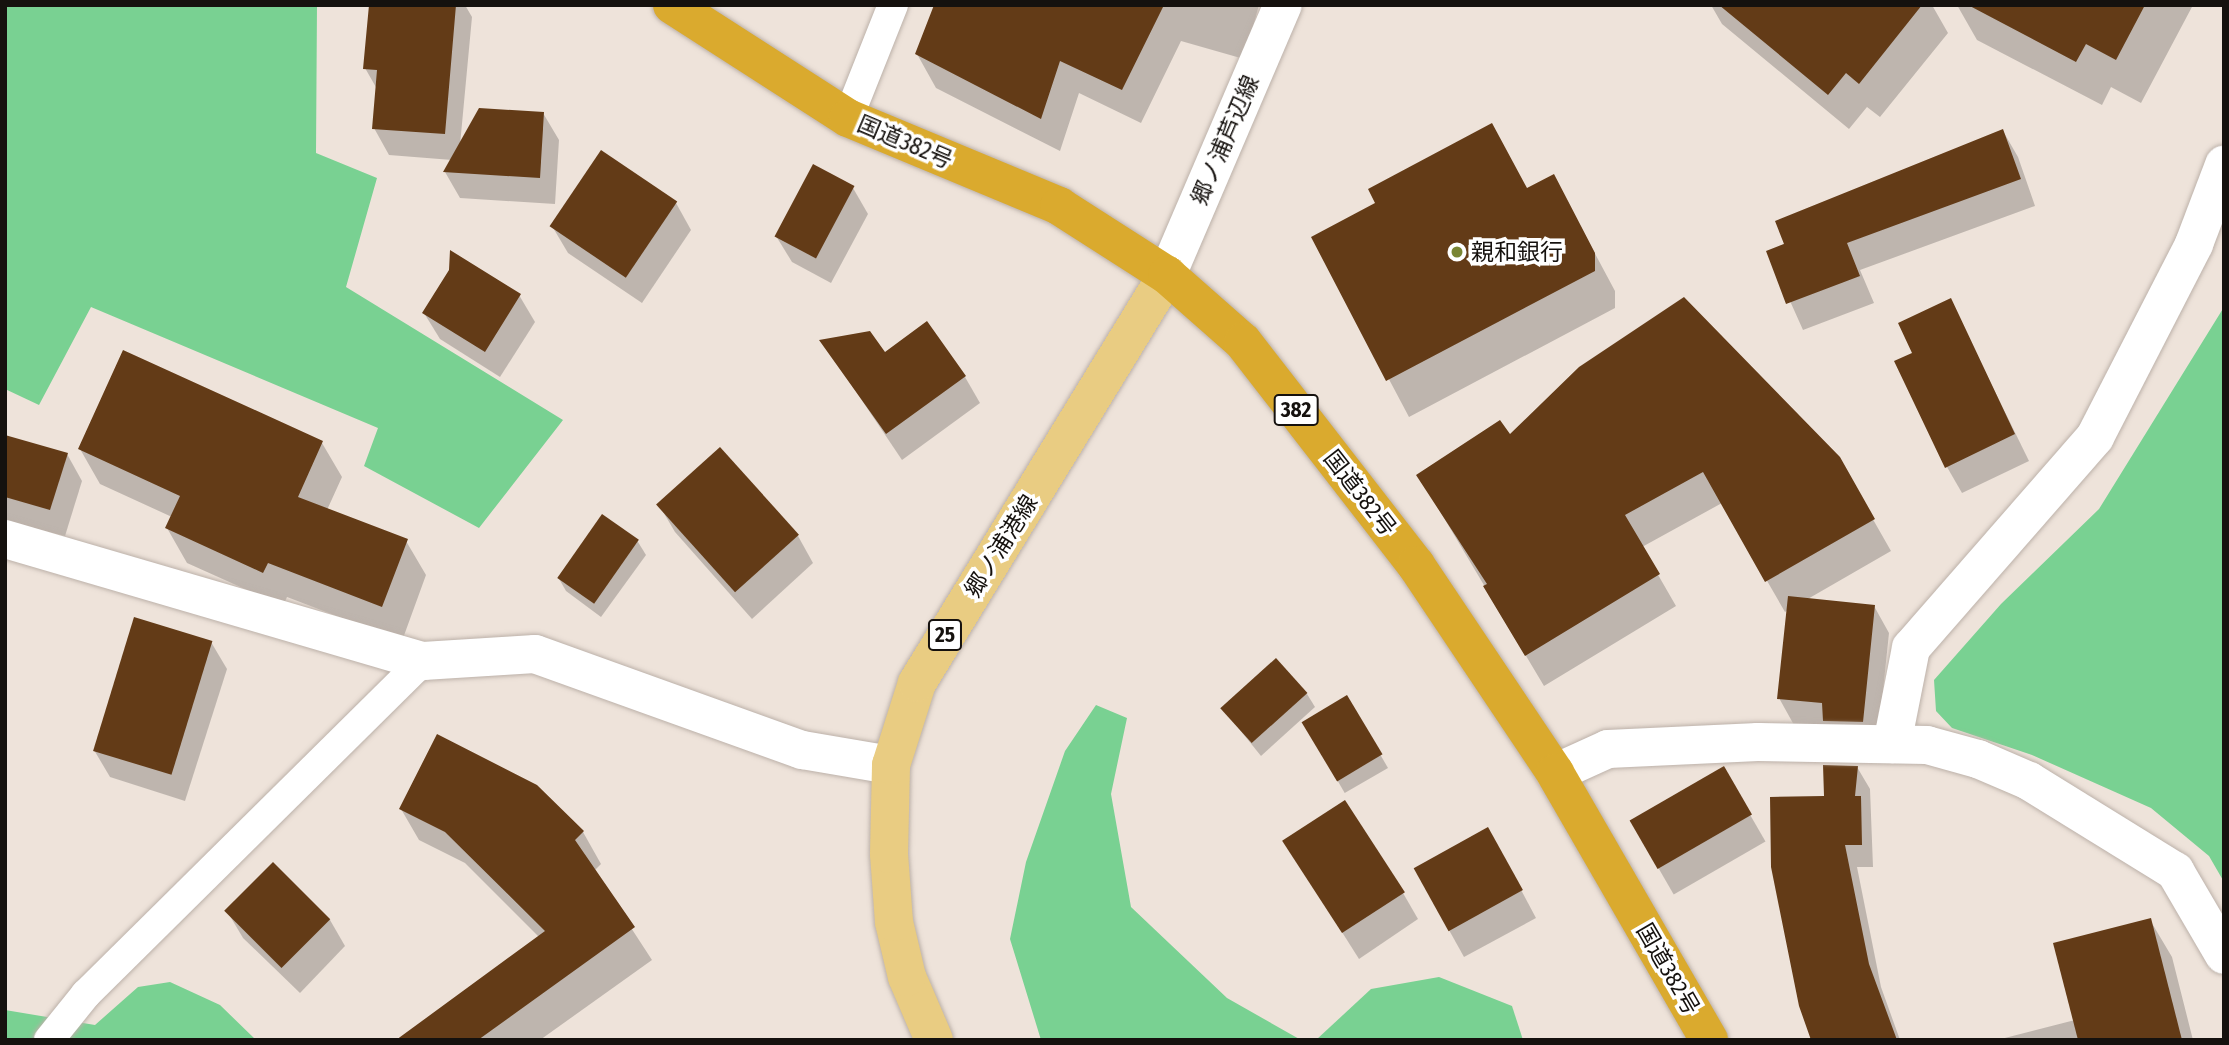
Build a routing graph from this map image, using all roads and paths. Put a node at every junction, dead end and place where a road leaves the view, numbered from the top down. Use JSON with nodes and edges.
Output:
{"nodes":[{"id":1,"x":672,"y":5,"type":"edge"},
{"id":2,"x":892,"y":5,"type":"edge"},
{"id":3,"x":1283,"y":5,"type":"edge"},
{"id":4,"x":848,"y":118,"type":"junction"},
{"id":5,"x":2224,"y":166,"type":"edge"},
{"id":6,"x":1167,"y":275,"type":"junction"},
{"id":7,"x":5,"y":539,"type":"edge"},
{"id":8,"x":423,"y":661,"type":"junction"},
{"id":9,"x":1892,"y":744,"type":"junction"},
{"id":10,"x":891,"y":765,"type":"junction"},
{"id":11,"x":1555,"y":773,"type":"junction"},
{"id":12,"x":2224,"y":955,"type":"edge"},
{"id":13,"x":49,"y":1040,"type":"edge"},
{"id":14,"x":934,"y":1040,"type":"edge"},
{"id":15,"x":1709,"y":1040,"type":"edge"}],
"edges":[{"from":1,"to":4,"type":"highway","name":"国道382号","number":"382"},
{"from":2,"to":4,"type":"lane"},
{"from":3,"to":6,"type":"street","name":"郷ノ浦芦辺線"},
{"from":4,"to":6,"type":"highway","name":"国道382号","number":"382"},
{"from":5,"to":9,"type":"street"},
{"from":6,"to":10,"type":"main road","name":"郷ノ浦港線","number":"25"},
{"from":6,"to":11,"type":"highway","name":"国道382号","number":"382"},
{"from":7,"to":8,"type":"street"},
{"from":8,"to":10,"type":"street"},
{"from":8,"to":13,"type":"lane"},
{"from":9,"to":11,"type":"street"},
{"from":9,"to":12,"type":"street"},
{"from":10,"to":14,"type":"main road","name":"郷ノ浦港線","number":"25"},
{"from":11,"to":15,"type":"highway","name":"国道382号","number":"382"}]}
